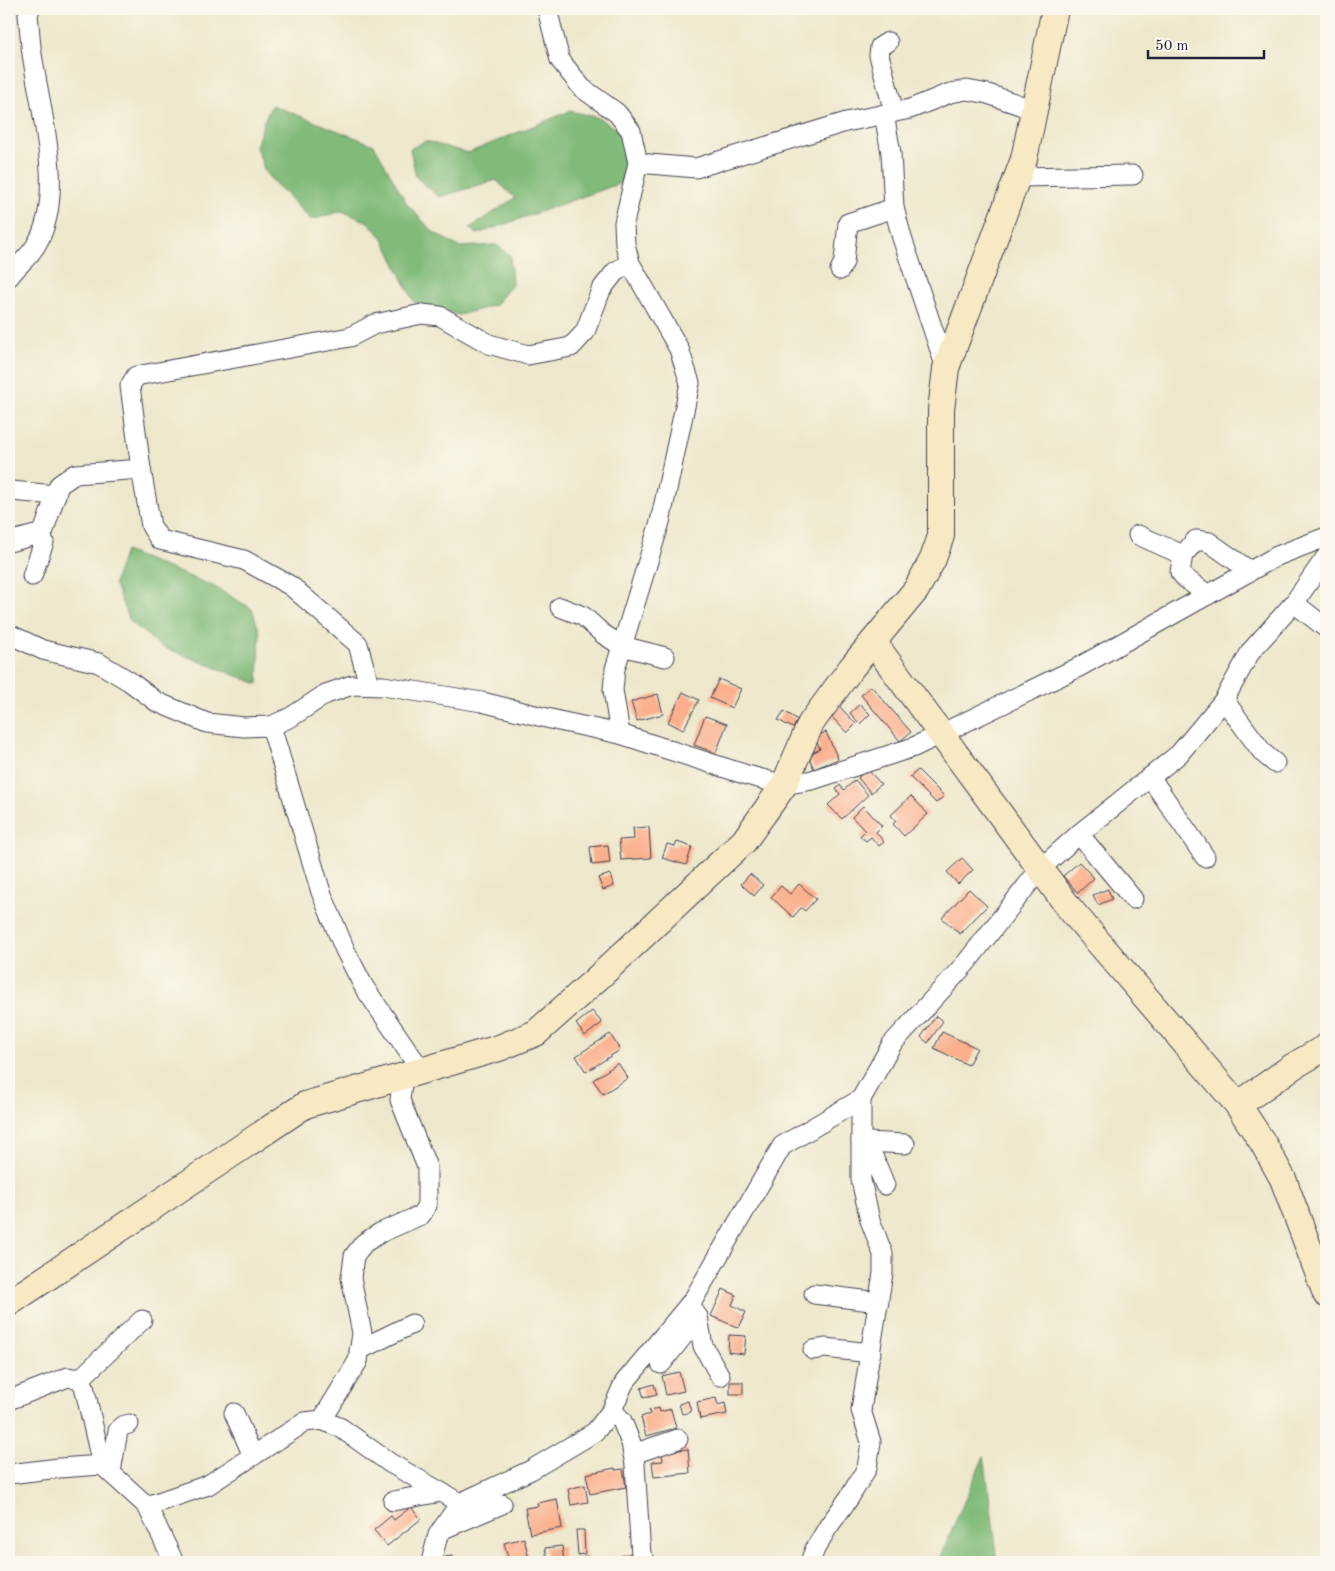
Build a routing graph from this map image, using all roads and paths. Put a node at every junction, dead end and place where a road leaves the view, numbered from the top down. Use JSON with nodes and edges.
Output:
{"nodes":[{"id":1,"x":30,"y":9,"type":"edge"},
{"id":2,"x":547,"y":9,"type":"edge"},
{"id":3,"x":1055,"y":9,"type":"edge"},
{"id":4,"x":888,"y":42,"type":"dead end"},
{"id":5,"x":1034,"y":110,"type":"junction"},
{"id":6,"x":889,"y":113,"type":"junction"},
{"id":7,"x":638,"y":162,"type":"junction"},
{"id":8,"x":1133,"y":175,"type":"dead end"},
{"id":9,"x":1018,"y":176,"type":"junction"},
{"id":10,"x":894,"y":208,"type":"junction"},
{"id":11,"x":630,"y":263,"type":"junction"},
{"id":12,"x":840,"y":270,"type":"dead end"},
{"id":13,"x":9,"y":276,"type":"edge"},
{"id":14,"x":946,"y":368,"type":"junction"},
{"id":15,"x":141,"y":470,"type":"junction"},
{"id":16,"x":10,"y":491,"type":"dead end"},
{"id":17,"x":56,"y":495,"type":"junction"},
{"id":18,"x":38,"y":534,"type":"junction"},
{"id":19,"x":1138,"y":535,"type":"dead end"},
{"id":20,"x":1326,"y":537,"type":"edge"},
{"id":21,"x":9,"y":542,"type":"edge"},
{"id":22,"x":1183,"y":555,"type":"junction"},
{"id":23,"x":1326,"y":557,"type":"edge"},
{"id":24,"x":1250,"y":571,"type":"junction"},
{"id":25,"x":32,"y":576,"type":"dead end"},
{"id":26,"x":1208,"y":595,"type":"junction"},
{"id":27,"x":1294,"y":603,"type":"junction"},
{"id":28,"x":560,"y":607,"type":"dead end"},
{"id":29,"x":1326,"y":628,"type":"edge"},
{"id":30,"x":9,"y":634,"type":"edge"},
{"id":31,"x":874,"y":643,"type":"junction"},
{"id":32,"x":622,"y":646,"type":"junction"},
{"id":33,"x":665,"y":657,"type":"dead end"},
{"id":34,"x":368,"y":685,"type":"junction"},
{"id":35,"x":1224,"y":700,"type":"junction"},
{"id":36,"x":271,"y":726,"type":"junction"},
{"id":37,"x":620,"y":734,"type":"junction"},
{"id":38,"x":942,"y":734,"type":"junction"},
{"id":39,"x":1275,"y":763,"type":"dead end"},
{"id":40,"x":1150,"y":777,"type":"junction"},
{"id":41,"x":784,"y":785,"type":"junction"},
{"id":42,"x":1080,"y":834,"type":"junction"},
{"id":43,"x":1205,"y":857,"type":"dead end"},
{"id":44,"x":1040,"y":868,"type":"junction"},
{"id":45,"x":1133,"y":899,"type":"dead end"},
{"id":46,"x":1326,"y":1048,"type":"edge"},
{"id":47,"x":412,"y":1073,"type":"junction"},
{"id":48,"x":861,"y":1099,"type":"junction"},
{"id":49,"x":1238,"y":1105,"type":"junction"},
{"id":50,"x":864,"y":1141,"type":"junction"},
{"id":51,"x":905,"y":1144,"type":"dead end"},
{"id":52,"x":885,"y":1185,"type":"dead end"},
{"id":53,"x":814,"y":1294,"type":"dead end"},
{"id":54,"x":1326,"y":1294,"type":"edge"},
{"id":55,"x":879,"y":1302,"type":"junction"},
{"id":56,"x":9,"y":1303,"type":"edge"},
{"id":57,"x":693,"y":1311,"type":"junction"},
{"id":58,"x":142,"y":1320,"type":"dead end"},
{"id":59,"x":412,"y":1324,"type":"dead end"},
{"id":60,"x":360,"y":1350,"type":"junction"},
{"id":61,"x":813,"y":1350,"type":"dead end"},
{"id":62,"x":871,"y":1353,"type":"junction"},
{"id":63,"x":661,"y":1364,"type":"dead end"},
{"id":64,"x":720,"y":1376,"type":"dead end"},
{"id":65,"x":80,"y":1379,"type":"junction"},
{"id":66,"x":9,"y":1400,"type":"edge"},
{"id":67,"x":612,"y":1410,"type":"junction"},
{"id":68,"x":234,"y":1413,"type":"dead end"},
{"id":69,"x":322,"y":1420,"type":"junction"},
{"id":70,"x":129,"y":1424,"type":"dead end"},
{"id":71,"x":678,"y":1439,"type":"dead end"},
{"id":72,"x":633,"y":1454,"type":"junction"},
{"id":73,"x":253,"y":1456,"type":"junction"},
{"id":74,"x":106,"y":1469,"type":"junction"},
{"id":75,"x":9,"y":1474,"type":"edge"},
{"id":76,"x":441,"y":1492,"type":"junction"},
{"id":77,"x":393,"y":1501,"type":"dead end"},
{"id":78,"x":460,"y":1503,"type":"junction"},
{"id":79,"x":502,"y":1504,"type":"dead end"},
{"id":80,"x":147,"y":1506,"type":"junction"},
{"id":81,"x":441,"y":1530,"type":"junction"},
{"id":82,"x":174,"y":1562,"type":"edge"},
{"id":83,"x":431,"y":1562,"type":"edge"},
{"id":84,"x":646,"y":1562,"type":"edge"},
{"id":85,"x":810,"y":1562,"type":"edge"}],
"edges":[{"from":1,"to":13,"type":"street"},
{"from":2,"to":7,"type":"street"},
{"from":3,"to":5,"type":"street"},
{"from":4,"to":6,"type":"street"},
{"from":5,"to":6,"type":"street"},
{"from":5,"to":9,"type":"street"},
{"from":6,"to":7,"type":"street"},
{"from":6,"to":10,"type":"street"},
{"from":7,"to":11,"type":"street"},
{"from":8,"to":9,"type":"street"},
{"from":9,"to":14,"type":"street"},
{"from":10,"to":12,"type":"street"},
{"from":10,"to":14,"type":"street"},
{"from":11,"to":15,"type":"street"},
{"from":11,"to":32,"type":"street"},
{"from":14,"to":31,"type":"street"},
{"from":15,"to":17,"type":"street"},
{"from":15,"to":34,"type":"street"},
{"from":16,"to":17,"type":"street"},
{"from":17,"to":18,"type":"street"},
{"from":18,"to":21,"type":"street"},
{"from":18,"to":25,"type":"street"},
{"from":19,"to":22,"type":"street"},
{"from":20,"to":24,"type":"street"},
{"from":22,"to":24,"type":"street"},
{"from":22,"to":26,"type":"street"},
{"from":23,"to":27,"type":"street"},
{"from":24,"to":26,"type":"street"},
{"from":26,"to":38,"type":"street"},
{"from":27,"to":29,"type":"street"},
{"from":27,"to":35,"type":"street"},
{"from":28,"to":32,"type":"street"},
{"from":30,"to":36,"type":"street"},
{"from":31,"to":38,"type":"street"},
{"from":31,"to":41,"type":"street"},
{"from":32,"to":33,"type":"street"},
{"from":32,"to":37,"type":"street"},
{"from":34,"to":36,"type":"street"},
{"from":34,"to":37,"type":"street"},
{"from":35,"to":39,"type":"street"},
{"from":35,"to":40,"type":"street"},
{"from":36,"to":47,"type":"street"},
{"from":37,"to":41,"type":"street"},
{"from":38,"to":41,"type":"street"},
{"from":38,"to":44,"type":"street"},
{"from":40,"to":42,"type":"street"},
{"from":40,"to":43,"type":"street"},
{"from":41,"to":47,"type":"street"},
{"from":42,"to":44,"type":"street"},
{"from":42,"to":45,"type":"street"},
{"from":44,"to":48,"type":"street"},
{"from":44,"to":49,"type":"street"},
{"from":46,"to":49,"type":"street"},
{"from":47,"to":56,"type":"street"},
{"from":47,"to":60,"type":"street"},
{"from":48,"to":50,"type":"street"},
{"from":48,"to":57,"type":"street"},
{"from":49,"to":54,"type":"street"},
{"from":50,"to":51,"type":"street"},
{"from":50,"to":52,"type":"street"},
{"from":50,"to":55,"type":"street"},
{"from":53,"to":55,"type":"street"},
{"from":55,"to":62,"type":"street"},
{"from":57,"to":63,"type":"street"},
{"from":57,"to":64,"type":"street"},
{"from":57,"to":67,"type":"street"},
{"from":58,"to":65,"type":"street"},
{"from":59,"to":60,"type":"street"},
{"from":60,"to":69,"type":"street"},
{"from":61,"to":62,"type":"street"},
{"from":62,"to":85,"type":"street"},
{"from":65,"to":66,"type":"street"},
{"from":65,"to":74,"type":"street"},
{"from":67,"to":72,"type":"street"},
{"from":67,"to":78,"type":"street"},
{"from":68,"to":73,"type":"street"},
{"from":69,"to":73,"type":"street"},
{"from":69,"to":76,"type":"street"},
{"from":70,"to":74,"type":"street"},
{"from":71,"to":72,"type":"street"},
{"from":72,"to":84,"type":"street"},
{"from":73,"to":80,"type":"street"},
{"from":74,"to":75,"type":"street"},
{"from":74,"to":80,"type":"street"},
{"from":76,"to":77,"type":"street"},
{"from":76,"to":78,"type":"street"},
{"from":78,"to":81,"type":"street"},
{"from":79,"to":81,"type":"street"},
{"from":80,"to":82,"type":"street"},
{"from":81,"to":83,"type":"street"}]}
